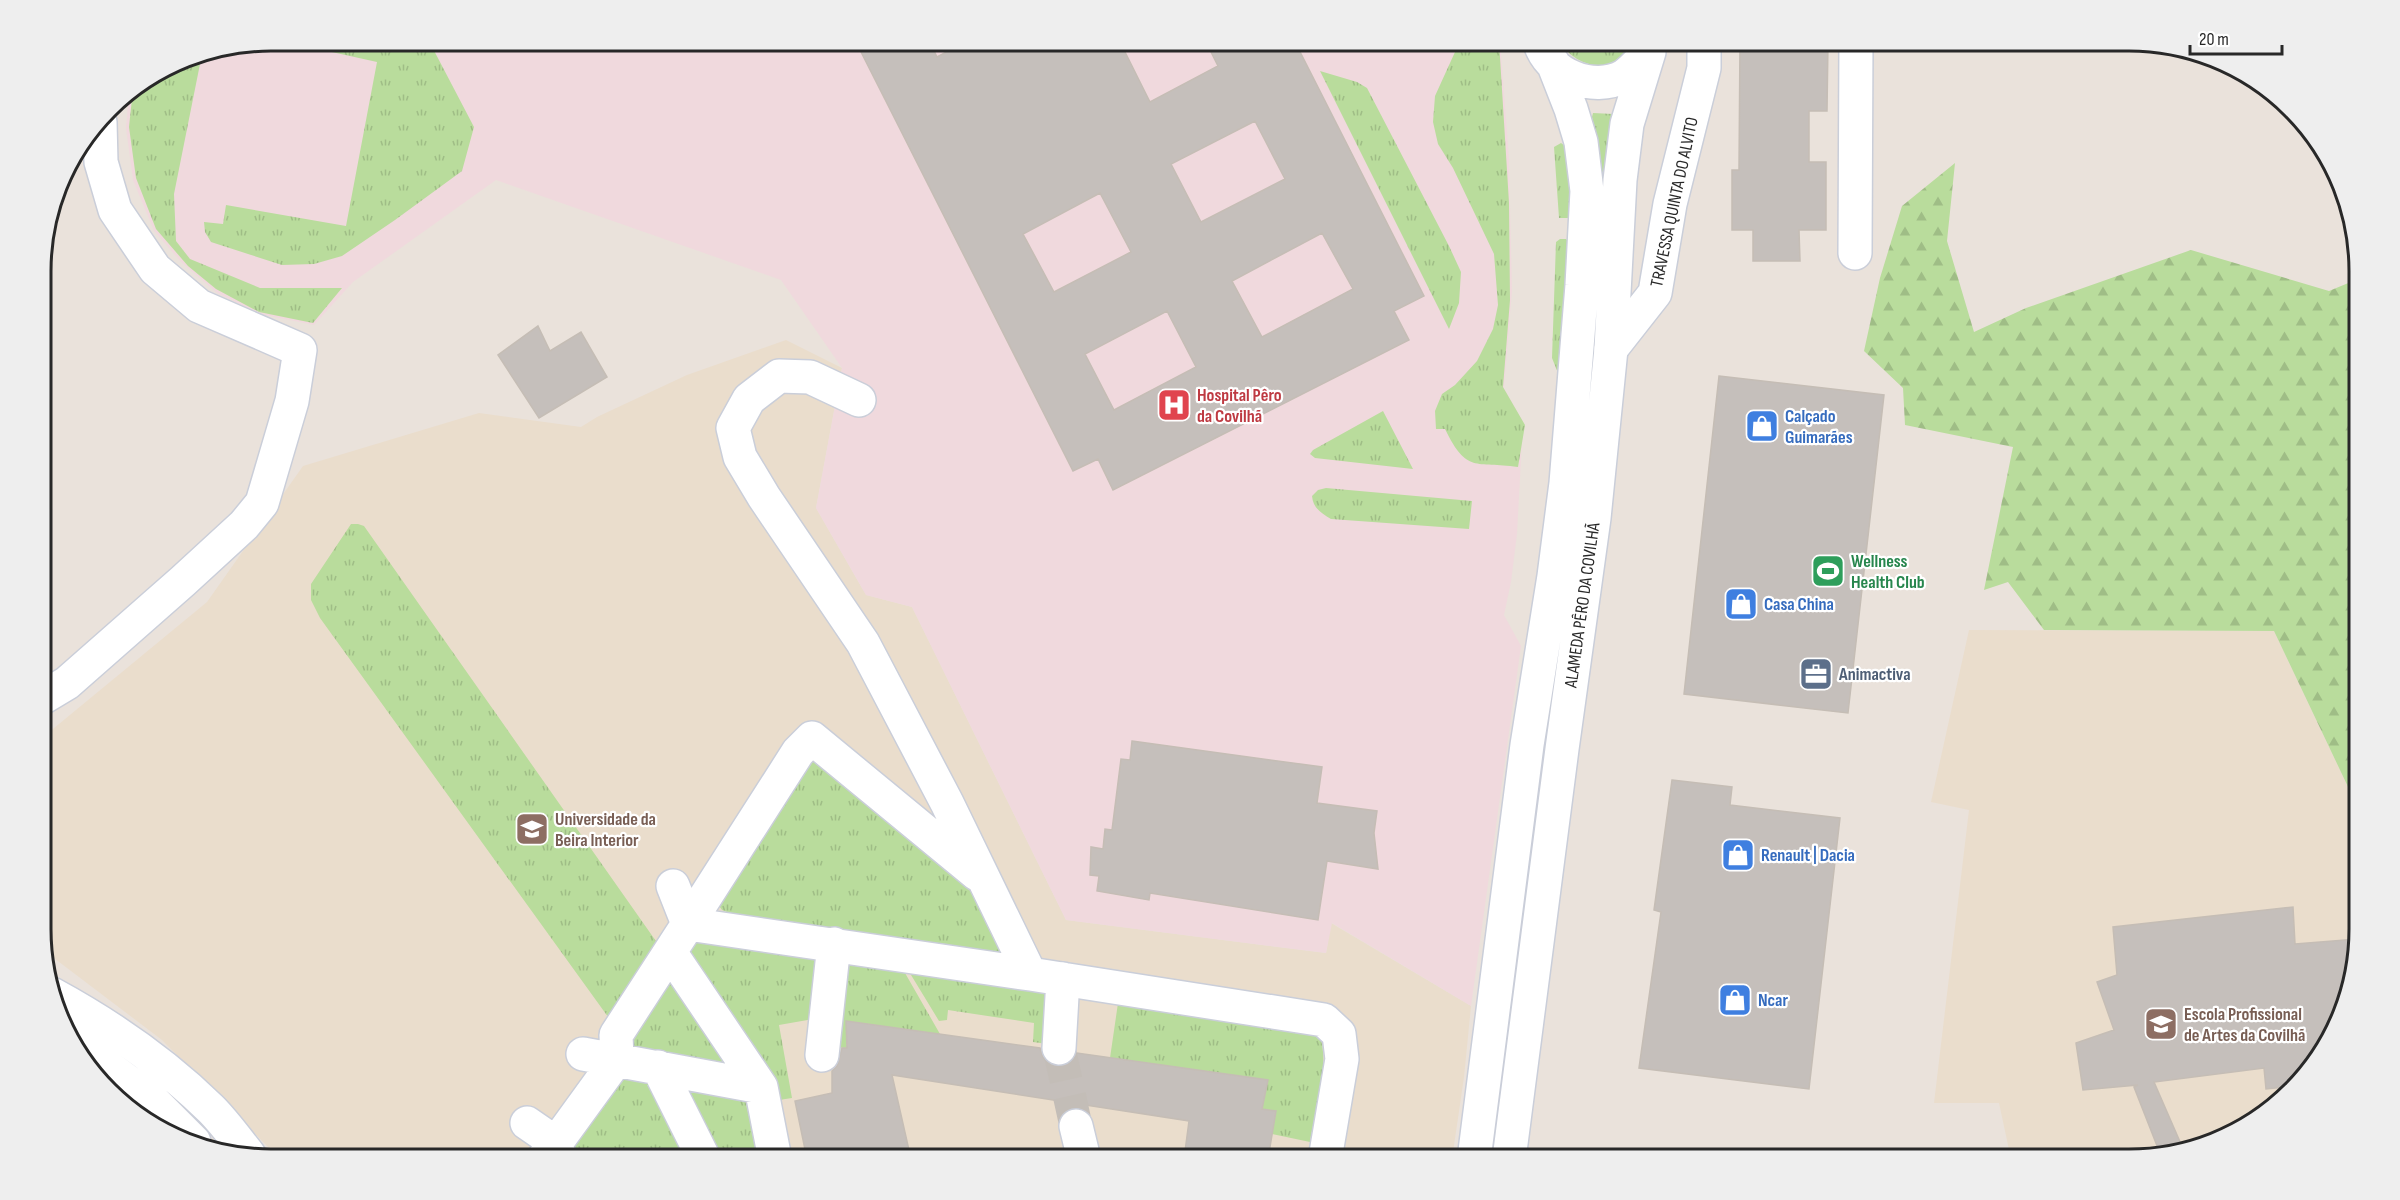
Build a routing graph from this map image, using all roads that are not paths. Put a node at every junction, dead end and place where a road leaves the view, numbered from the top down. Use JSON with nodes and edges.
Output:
{"nodes":[{"id":1,"x":1647,"y":51,"type":"edge"},
{"id":2,"x":1649,"y":51,"type":"edge"},
{"id":3,"x":1704,"y":51,"type":"edge"},
{"id":4,"x":1856,"y":51,"type":"edge"},
{"id":5,"x":1546,"y":52,"type":"edge"},
{"id":6,"x":100,"y":132,"type":"edge"},
{"id":7,"x":1855,"y":253,"type":"dead end"},
{"id":8,"x":1611,"y":349,"type":"junction"},
{"id":9,"x":859,"y":400,"type":"dead end"},
{"id":10,"x":51,"y":692,"type":"edge"},
{"id":11,"x":985,"y":881,"type":"junction"},
{"id":12,"x":673,"y":886,"type":"dead end"},
{"id":13,"x":688,"y":924,"type":"junction"},
{"id":14,"x":834,"y":944,"type":"junction"},
{"id":15,"x":670,"y":952,"type":"junction"},
{"id":16,"x":1030,"y":974,"type":"junction"},
{"id":17,"x":1063,"y":979,"type":"junction"},
{"id":18,"x":63,"y":1000,"type":"edge"},
{"id":19,"x":1059,"y":1048,"type":"tunnel mouth"},
{"id":20,"x":90,"y":1054,"type":"edge"},
{"id":21,"x":583,"y":1054,"type":"dead end"},
{"id":22,"x":822,"y":1055,"type":"dead end"},
{"id":23,"x":617,"y":1059,"type":"junction"},
{"id":24,"x":658,"y":1067,"type":"junction"},
{"id":25,"x":761,"y":1087,"type":"junction"},
{"id":26,"x":527,"y":1123,"type":"dead end"},
{"id":27,"x":1076,"y":1126,"type":"tunnel mouth"},
{"id":28,"x":182,"y":1130,"type":"edge"},
{"id":29,"x":242,"y":1147,"type":"edge"},
{"id":30,"x":549,"y":1149,"type":"edge"},
{"id":31,"x":556,"y":1149,"type":"edge"},
{"id":32,"x":699,"y":1149,"type":"edge"},
{"id":33,"x":773,"y":1149,"type":"edge"},
{"id":34,"x":1082,"y":1149,"type":"edge"},
{"id":35,"x":1327,"y":1149,"type":"edge"},
{"id":36,"x":1475,"y":1149,"type":"edge"},
{"id":37,"x":1510,"y":1149,"type":"edge"}],
"edges":[{"from":1,"to":5,"type":"street","name":"ALAMEDA PÊRO DA COVILHÃ"},
{"from":2,"to":8,"type":"street","name":"ALAMEDA PÊRO DA COVILHÃ"},
{"from":3,"to":8,"type":"street","name":"TRAVESSA QUINTA DO ALVITO"},
{"from":4,"to":7,"type":"street"},
{"from":5,"to":36,"type":"street","name":"ALAMEDA PÊRO DA COVILHÃ"},
{"from":6,"to":10,"type":"street"},
{"from":8,"to":37,"type":"street","name":"ALAMEDA PÊRO DA COVILHÃ"},
{"from":9,"to":11,"type":"street"},
{"from":11,"to":13,"type":"street"},
{"from":11,"to":16,"type":"street"},
{"from":12,"to":13,"type":"street"},
{"from":13,"to":14,"type":"street"},
{"from":13,"to":15,"type":"street"},
{"from":14,"to":16,"type":"street"},
{"from":14,"to":22,"type":"street"},
{"from":15,"to":23,"type":"street"},
{"from":15,"to":25,"type":"street"},
{"from":16,"to":17,"type":"street"},
{"from":17,"to":19,"type":"street"},
{"from":17,"to":35,"type":"street"},
{"from":18,"to":29,"type":"street"},
{"from":20,"to":28,"type":"street"},
{"from":21,"to":23,"type":"street"},
{"from":23,"to":24,"type":"street"},
{"from":23,"to":31,"type":"street"},
{"from":24,"to":25,"type":"street"},
{"from":24,"to":32,"type":"street"},
{"from":25,"to":33,"type":"street"},
{"from":26,"to":30,"type":"street"},
{"from":27,"to":34,"type":"street"}]}
